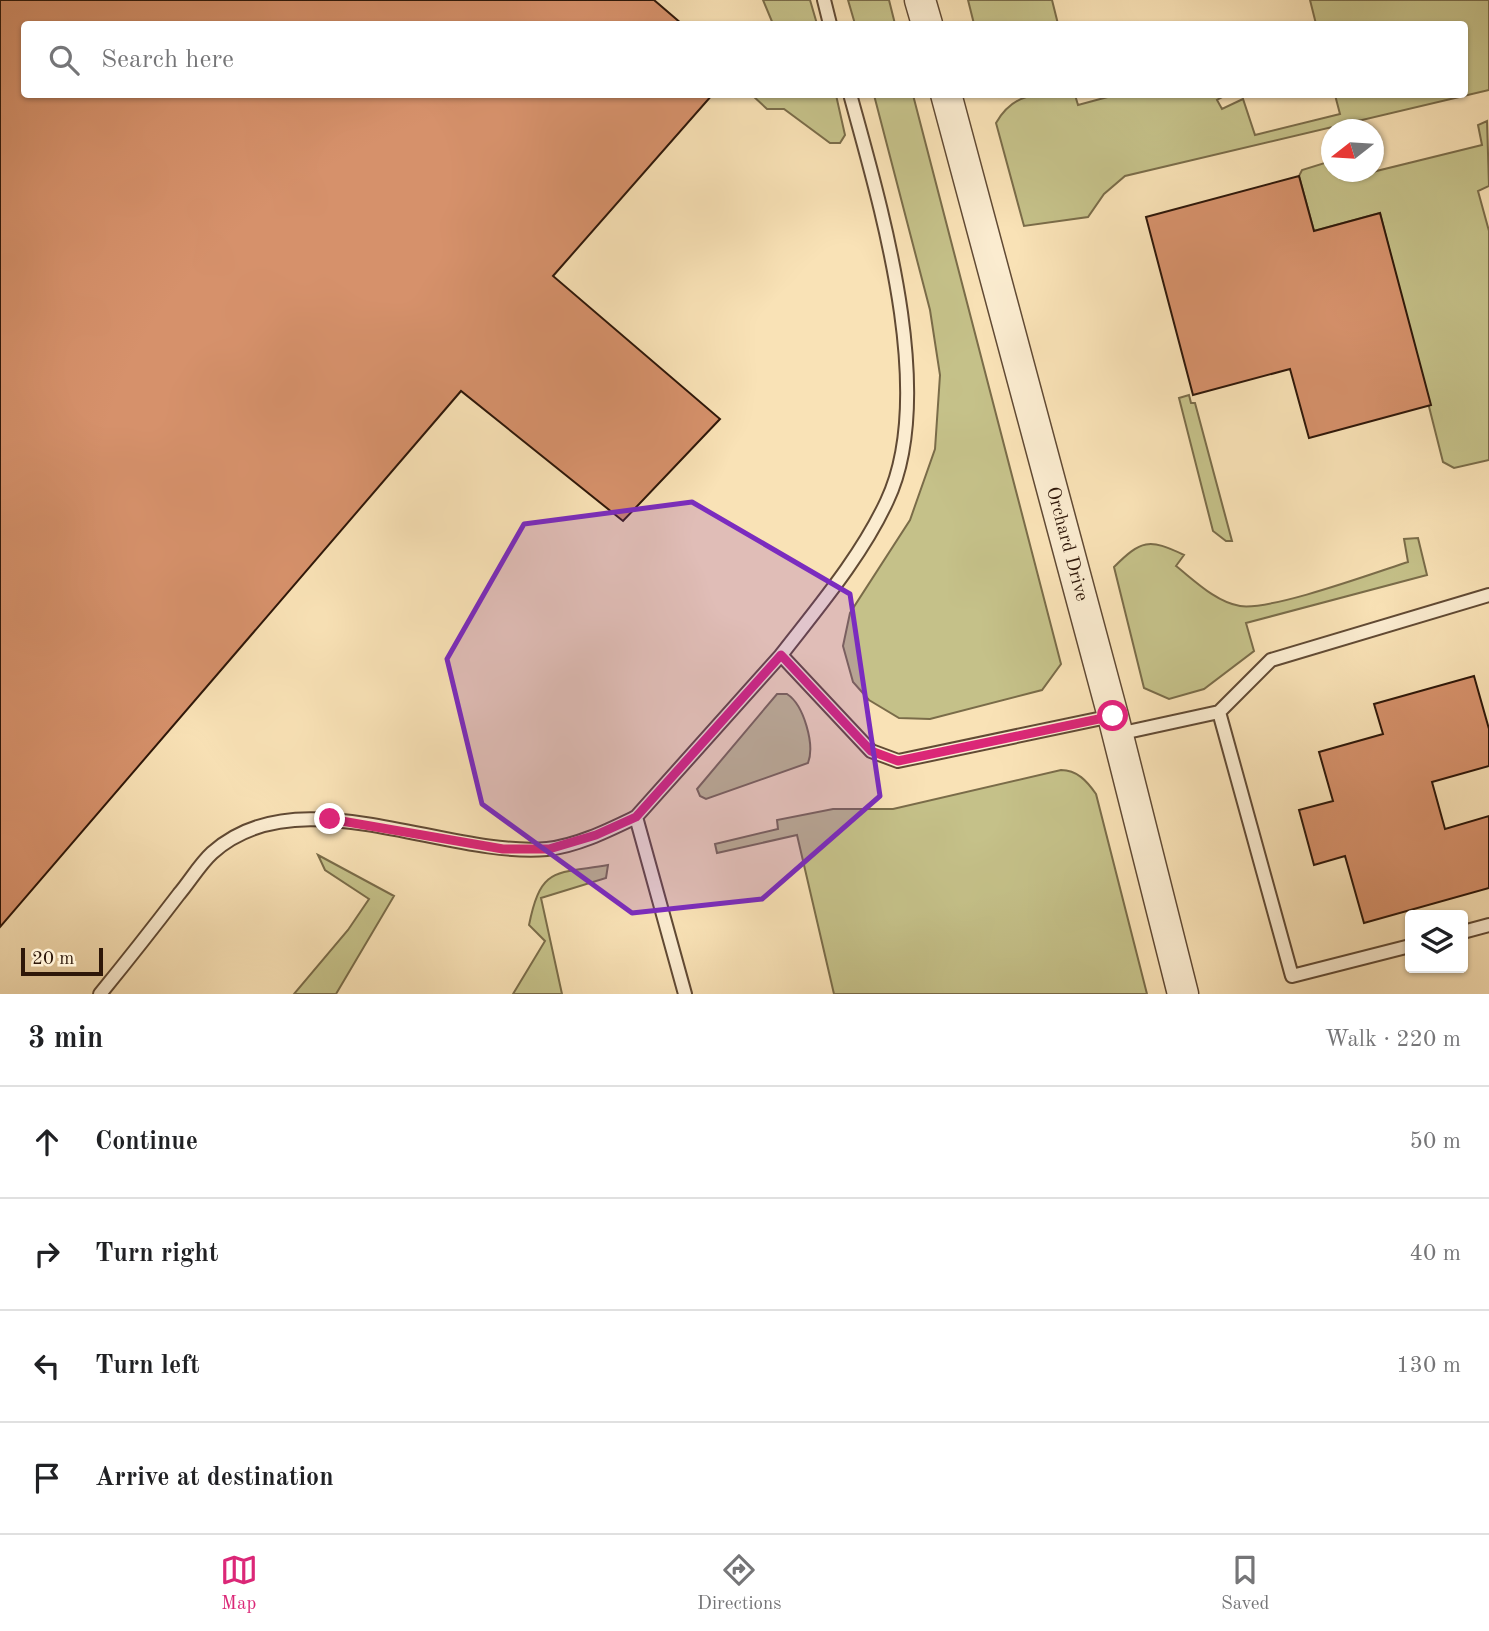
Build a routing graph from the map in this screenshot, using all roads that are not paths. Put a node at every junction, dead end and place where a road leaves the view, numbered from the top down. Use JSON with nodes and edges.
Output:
{"nodes":[{"id":1,"x":824,"y":0,"type":"edge"},
{"id":2,"x":920,"y":0,"type":"edge"},
{"id":3,"x":829,"y":21,"type":"edge"},
{"id":4,"x":926,"y":21,"type":"edge"},
{"id":5,"x":851,"y":98,"type":"edge"},
{"id":6,"x":947,"y":98,"type":"edge"},
{"id":7,"x":1489,"y":595,"type":"edge"},
{"id":8,"x":781,"y":655,"type":"junction"},
{"id":9,"x":1219,"y":712,"type":"junction"},
{"id":10,"x":1115,"y":725,"type":"junction"},
{"id":11,"x":636,"y":817,"type":"junction"},
{"id":12,"x":1489,"y":925,"type":"edge"},
{"id":13,"x":1468,"y":931,"type":"edge"},
{"id":14,"x":1405,"y":947,"type":"edge"},
{"id":15,"x":100,"y":994,"type":"edge"},
{"id":16,"x":685,"y":994,"type":"edge"},
{"id":17,"x":1183,"y":994,"type":"edge"}],
"edges":[{"from":1,"to":3,"type":"lane"},
{"from":2,"to":4,"type":"street"},
{"from":5,"to":8,"type":"lane"},
{"from":6,"to":10,"type":"street","name":"Orchard Drive"},
{"from":7,"to":9,"type":"lane"},
{"from":8,"to":10,"type":"lane"},
{"from":8,"to":11,"type":"lane"},
{"from":9,"to":10,"type":"lane"},
{"from":9,"to":14,"type":"lane"},
{"from":10,"to":17,"type":"street","name":"Orchard Drive"},
{"from":11,"to":15,"type":"lane"},
{"from":11,"to":16,"type":"lane"},
{"from":12,"to":13,"type":"lane"}]}
